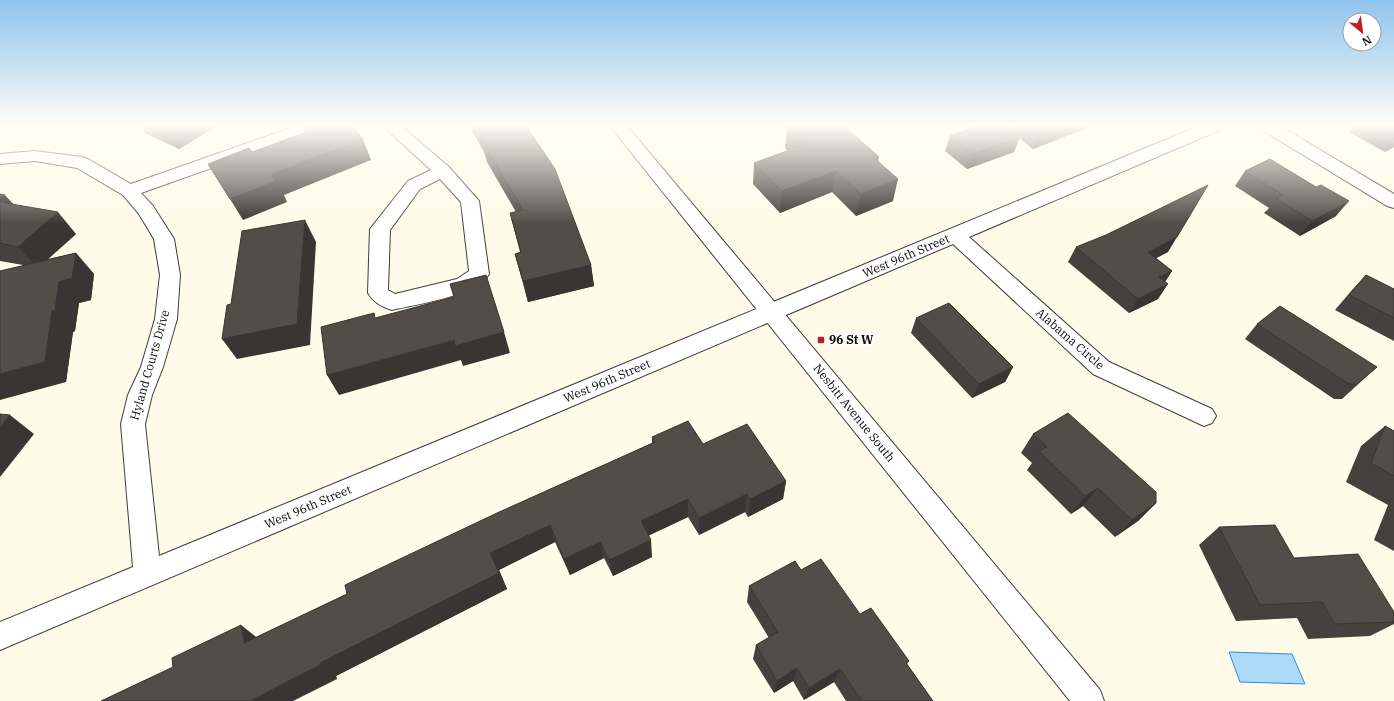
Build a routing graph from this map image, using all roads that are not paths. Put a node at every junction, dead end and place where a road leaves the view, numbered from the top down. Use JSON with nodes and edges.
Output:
{"nodes":[{"id":1,"x":53,"y":159,"type":"edge"},
{"id":2,"x":219,"y":159,"type":"edge"},
{"id":3,"x":429,"y":159,"type":"edge"},
{"id":4,"x":645,"y":159,"type":"edge"},
{"id":5,"x":1136,"y":159,"type":"edge"},
{"id":6,"x":1322,"y":159,"type":"edge"},
{"id":7,"x":443,"y":171,"type":"junction"},
{"id":8,"x":129,"y":190,"type":"junction"},
{"id":9,"x":1394,"y":202,"type":"edge"},
{"id":10,"x":955,"y":235,"type":"junction"},
{"id":11,"x":771,"y":312,"type":"junction"},
{"id":12,"x":1204,"y":416,"type":"dead end"},
{"id":13,"x":146,"y":575,"type":"junction"},
{"id":14,"x":0,"y":636,"type":"edge"},
{"id":15,"x":1089,"y":701,"type":"edge"}],
"edges":[{"from":1,"to":8,"type":"street","name":"Hyland Courts Drive"},
{"from":2,"to":8,"type":"street"},
{"from":3,"to":7,"type":"street"},
{"from":4,"to":11,"type":"street","name":"Nesbitt Avenue South"},
{"from":5,"to":10,"type":"street","name":"West 96th Street"},
{"from":6,"to":9,"type":"street"},
{"from":7,"to":7,"type":"street"},
{"from":8,"to":13,"type":"street","name":"Hyland Courts Drive"},
{"from":10,"to":11,"type":"street","name":"West 96th Street"},
{"from":10,"to":12,"type":"street","name":"Alabama Circle"},
{"from":11,"to":13,"type":"street","name":"West 96th Street"},
{"from":11,"to":15,"type":"street","name":"Nesbitt Avenue South"},
{"from":13,"to":14,"type":"street","name":"West 96th Street"}]}
